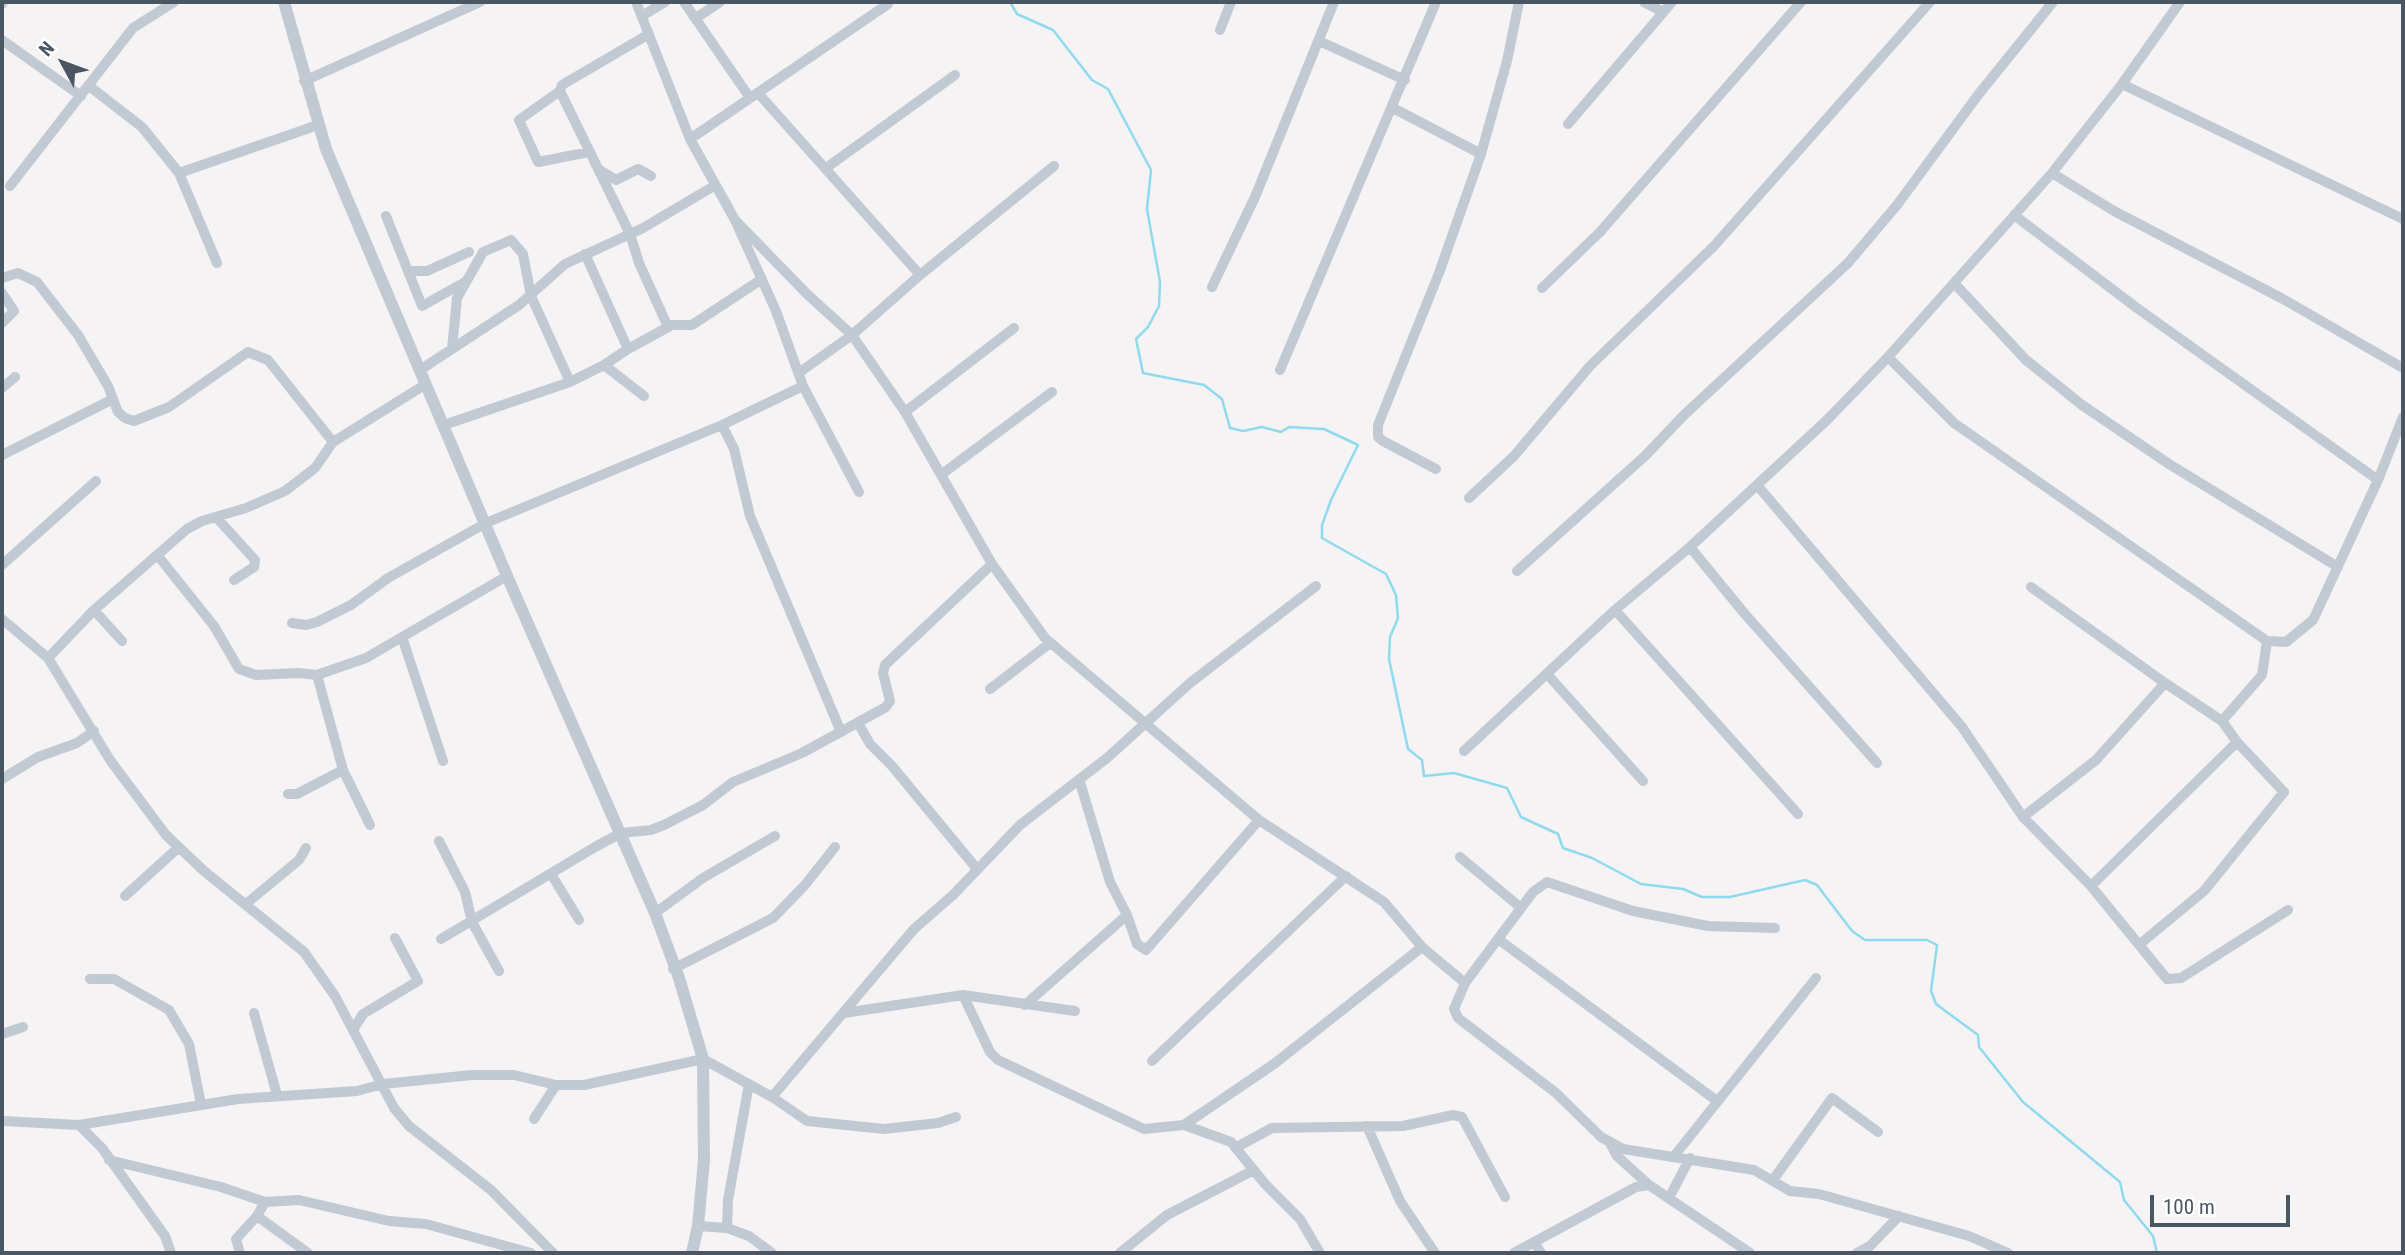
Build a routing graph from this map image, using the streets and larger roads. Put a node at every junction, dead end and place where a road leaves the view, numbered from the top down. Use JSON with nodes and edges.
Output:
{"nodes":[{"id":1,"x":174,"y":2,"type":"edge"},
{"id":2,"x":284,"y":2,"type":"edge"},
{"id":3,"x":480,"y":2,"type":"edge"},
{"id":4,"x":636,"y":2,"type":"edge"},
{"id":5,"x":665,"y":2,"type":"edge"},
{"id":6,"x":684,"y":2,"type":"edge"},
{"id":7,"x":720,"y":2,"type":"edge"},
{"id":8,"x":1231,"y":2,"type":"edge"},
{"id":9,"x":1334,"y":2,"type":"edge"},
{"id":10,"x":1436,"y":2,"type":"edge"},
{"id":11,"x":1519,"y":2,"type":"edge"},
{"id":12,"x":1644,"y":2,"type":"edge"},
{"id":13,"x":1672,"y":2,"type":"edge"},
{"id":14,"x":1801,"y":2,"type":"edge"},
{"id":15,"x":1930,"y":2,"type":"edge"},
{"id":16,"x":2053,"y":2,"type":"edge"},
{"id":17,"x":2180,"y":2,"type":"edge"},
{"id":18,"x":888,"y":4,"type":"dead end"},
{"id":19,"x":1663,"y":12,"type":"junction"},
{"id":20,"x":642,"y":16,"type":"junction"},
{"id":21,"x":696,"y":18,"type":"junction"},
{"id":22,"x":1220,"y":30,"type":"dead end"},
{"id":23,"x":649,"y":34,"type":"junction"},
{"id":24,"x":2,"y":40,"type":"edge"},
{"id":25,"x":1319,"y":41,"type":"junction"},
{"id":26,"x":955,"y":75,"type":"dead end"},
{"id":27,"x":304,"y":80,"type":"junction"},
{"id":28,"x":1405,"y":80,"type":"junction"},
{"id":29,"x":2122,"y":84,"type":"junction"},
{"id":30,"x":89,"y":86,"type":"junction"},
{"id":31,"x":560,"y":91,"type":"junction"},
{"id":32,"x":754,"y":95,"type":"junction"},
{"id":33,"x":81,"y":96,"type":"junction"},
{"id":34,"x":1393,"y":108,"type":"junction"},
{"id":35,"x":318,"y":124,"type":"junction"},
{"id":36,"x":1568,"y":124,"type":"dead end"},
{"id":37,"x":690,"y":139,"type":"junction"},
{"id":38,"x":589,"y":152,"type":"junction"},
{"id":39,"x":1481,"y":154,"type":"junction"},
{"id":40,"x":1054,"y":166,"type":"dead end"},
{"id":41,"x":825,"y":168,"type":"junction"},
{"id":42,"x":598,"y":169,"type":"junction"},
{"id":43,"x":179,"y":173,"type":"junction"},
{"id":44,"x":2052,"y":173,"type":"junction"},
{"id":45,"x":651,"y":176,"type":"dead end"},
{"id":46,"x":10,"y":186,"type":"dead end"},
{"id":47,"x":714,"y":186,"type":"junction"},
{"id":48,"x":2014,"y":215,"type":"junction"},
{"id":49,"x":386,"y":216,"type":"dead end"},
{"id":50,"x":2403,"y":219,"type":"edge"},
{"id":51,"x":735,"y":220,"type":"junction"},
{"id":52,"x":630,"y":234,"type":"junction"},
{"id":53,"x":469,"y":251,"type":"dead end"},
{"id":54,"x":585,"y":254,"type":"junction"},
{"id":55,"x":218,"y":263,"type":"dead end"},
{"id":56,"x":408,"y":271,"type":"junction"},
{"id":57,"x":920,"y":275,"type":"junction"},
{"id":58,"x":2,"y":278,"type":"edge"},
{"id":59,"x":762,"y":279,"type":"junction"},
{"id":60,"x":467,"y":281,"type":"junction"},
{"id":61,"x":1954,"y":283,"type":"junction"},
{"id":62,"x":1212,"y":287,"type":"dead end"},
{"id":63,"x":1542,"y":288,"type":"dead end"},
{"id":64,"x":2,"y":293,"type":"edge"},
{"id":65,"x":531,"y":296,"type":"junction"},
{"id":66,"x":2,"y":323,"type":"edge"},
{"id":67,"x":668,"y":327,"type":"junction"},
{"id":68,"x":1014,"y":328,"type":"dead end"},
{"id":69,"x":852,"y":335,"type":"junction"},
{"id":70,"x":452,"y":349,"type":"junction"},
{"id":71,"x":628,"y":349,"type":"junction"},
{"id":72,"x":1888,"y":357,"type":"junction"},
{"id":73,"x":604,"y":365,"type":"junction"},
{"id":74,"x":2403,"y":368,"type":"edge"},
{"id":75,"x":420,"y":370,"type":"junction"},
{"id":76,"x":1280,"y":370,"type":"dead end"},
{"id":77,"x":800,"y":372,"type":"junction"},
{"id":78,"x":15,"y":377,"type":"dead end"},
{"id":79,"x":570,"y":382,"type":"junction"},
{"id":80,"x":426,"y":384,"type":"junction"},
{"id":81,"x":803,"y":386,"type":"junction"},
{"id":82,"x":2,"y":388,"type":"edge"},
{"id":83,"x":1052,"y":392,"type":"dead end"},
{"id":84,"x":643,"y":396,"type":"dead end"},
{"id":85,"x":113,"y":399,"type":"junction"},
{"id":86,"x":905,"y":412,"type":"junction"},
{"id":87,"x":2403,"y":416,"type":"edge"},
{"id":88,"x":444,"y":425,"type":"junction"},
{"id":89,"x":722,"y":425,"type":"junction"},
{"id":90,"x":333,"y":442,"type":"junction"},
{"id":91,"x":2,"y":455,"type":"edge"},
{"id":92,"x":1436,"y":469,"type":"dead end"},
{"id":93,"x":942,"y":474,"type":"junction"},
{"id":94,"x":2378,"y":480,"type":"junction"},
{"id":95,"x":96,"y":481,"type":"dead end"},
{"id":96,"x":1756,"y":485,"type":"junction"},
{"id":97,"x":859,"y":492,"type":"dead end"},
{"id":98,"x":1469,"y":498,"type":"dead end"},
{"id":99,"x":216,"y":517,"type":"junction"},
{"id":100,"x":486,"y":523,"type":"junction"},
{"id":101,"x":1690,"y":547,"type":"junction"},
{"id":102,"x":158,"y":556,"type":"junction"},
{"id":103,"x":992,"y":564,"type":"junction"},
{"id":104,"x":2,"y":565,"type":"edge"},
{"id":105,"x":2338,"y":567,"type":"junction"},
{"id":106,"x":1517,"y":571,"type":"dead end"},
{"id":107,"x":507,"y":576,"type":"junction"},
{"id":108,"x":234,"y":580,"type":"dead end"},
{"id":109,"x":1316,"y":586,"type":"dead end"},
{"id":110,"x":2031,"y":587,"type":"dead end"},
{"id":111,"x":94,"y":610,"type":"junction"},
{"id":112,"x":1615,"y":610,"type":"junction"},
{"id":113,"x":292,"y":622,"type":"dead end"},
{"id":114,"x":3,"y":623,"type":"edge"},
{"id":115,"x":402,"y":637,"type":"junction"},
{"id":116,"x":122,"y":641,"type":"dead end"},
{"id":117,"x":2267,"y":641,"type":"junction"},
{"id":118,"x":1050,"y":643,"type":"junction"},
{"id":119,"x":48,"y":658,"type":"junction"},
{"id":120,"x":1546,"y":674,"type":"junction"},
{"id":121,"x":317,"y":675,"type":"junction"},
{"id":122,"x":2165,"y":683,"type":"junction"},
{"id":123,"x":990,"y":689,"type":"dead end"},
{"id":124,"x":2222,"y":721,"type":"junction"},
{"id":125,"x":858,"y":723,"type":"junction"},
{"id":126,"x":1145,"y":723,"type":"junction"},
{"id":127,"x":94,"y":731,"type":"junction"},
{"id":128,"x":841,"y":732,"type":"junction"},
{"id":129,"x":2237,"y":743,"type":"junction"},
{"id":130,"x":1464,"y":751,"type":"dead end"},
{"id":131,"x":443,"y":761,"type":"dead end"},
{"id":132,"x":1877,"y":763,"type":"dead end"},
{"id":133,"x":343,"y":770,"type":"junction"},
{"id":134,"x":2,"y":779,"type":"edge"},
{"id":135,"x":1079,"y":779,"type":"junction"},
{"id":136,"x":1643,"y":781,"type":"dead end"},
{"id":137,"x":288,"y":794,"type":"dead end"},
{"id":138,"x":1798,"y":814,"type":"dead end"},
{"id":139,"x":2023,"y":817,"type":"junction"},
{"id":140,"x":1259,"y":820,"type":"junction"},
{"id":141,"x":370,"y":825,"type":"dead end"},
{"id":142,"x":621,"y":833,"type":"junction"},
{"id":143,"x":775,"y":836,"type":"dead end"},
{"id":144,"x":439,"y":841,"type":"dead end"},
{"id":145,"x":179,"y":847,"type":"junction"},
{"id":146,"x":835,"y":847,"type":"dead end"},
{"id":147,"x":306,"y":848,"type":"dead end"},
{"id":148,"x":1460,"y":858,"type":"dead end"},
{"id":149,"x":977,"y":869,"type":"junction"},
{"id":150,"x":551,"y":874,"type":"junction"},
{"id":151,"x":1346,"y":876,"type":"junction"},
{"id":152,"x":2091,"y":886,"type":"junction"},
{"id":153,"x":125,"y":896,"type":"dead end"},
{"id":154,"x":247,"y":904,"type":"junction"},
{"id":155,"x":1521,"y":908,"type":"junction"},
{"id":156,"x":2288,"y":910,"type":"dead end"},
{"id":157,"x":655,"y":913,"type":"junction"},
{"id":158,"x":1127,"y":915,"type":"junction"},
{"id":159,"x":579,"y":920,"type":"dead end"},
{"id":160,"x":472,"y":922,"type":"junction"},
{"id":161,"x":1775,"y":928,"type":"dead end"},
{"id":162,"x":395,"y":938,"type":"dead end"},
{"id":163,"x":441,"y":939,"type":"dead end"},
{"id":164,"x":1498,"y":939,"type":"junction"},
{"id":165,"x":2140,"y":944,"type":"junction"},
{"id":166,"x":1422,"y":947,"type":"junction"},
{"id":167,"x":673,"y":970,"type":"junction"},
{"id":168,"x":499,"y":971,"type":"dead end"},
{"id":169,"x":1816,"y":978,"type":"dead end"},
{"id":170,"x":90,"y":979,"type":"dead end"},
{"id":171,"x":1465,"y":983,"type":"junction"},
{"id":172,"x":963,"y":995,"type":"junction"},
{"id":173,"x":1025,"y":1005,"type":"junction"},
{"id":174,"x":1076,"y":1011,"type":"dead end"},
{"id":175,"x":254,"y":1013,"type":"dead end"},
{"id":176,"x":844,"y":1013,"type":"junction"},
{"id":177,"x":23,"y":1027,"type":"dead end"},
{"id":178,"x":353,"y":1030,"type":"junction"},
{"id":179,"x":2,"y":1034,"type":"edge"},
{"id":180,"x":703,"y":1059,"type":"junction"},
{"id":181,"x":1152,"y":1061,"type":"dead end"},
{"id":182,"x":383,"y":1084,"type":"junction"},
{"id":183,"x":748,"y":1084,"type":"junction"},
{"id":184,"x":556,"y":1085,"type":"junction"},
{"id":185,"x":277,"y":1095,"type":"junction"},
{"id":186,"x":772,"y":1097,"type":"junction"},
{"id":187,"x":1717,"y":1101,"type":"junction"},
{"id":188,"x":201,"y":1104,"type":"junction"},
{"id":189,"x":957,"y":1117,"type":"dead end"},
{"id":190,"x":534,"y":1119,"type":"dead end"},
{"id":191,"x":2,"y":1121,"type":"edge"},
{"id":192,"x":79,"y":1125,"type":"junction"},
{"id":193,"x":1184,"y":1125,"type":"junction"},
{"id":194,"x":1367,"y":1126,"type":"junction"},
{"id":195,"x":1878,"y":1132,"type":"dead end"},
{"id":196,"x":1611,"y":1144,"type":"junction"},
{"id":197,"x":1237,"y":1147,"type":"junction"},
{"id":198,"x":1675,"y":1155,"type":"junction"},
{"id":199,"x":1690,"y":1158,"type":"junction"},
{"id":200,"x":109,"y":1160,"type":"junction"},
{"id":201,"x":1254,"y":1170,"type":"junction"},
{"id":202,"x":1773,"y":1180,"type":"junction"},
{"id":203,"x":1649,"y":1185,"type":"junction"},
{"id":204,"x":1505,"y":1197,"type":"dead end"},
{"id":205,"x":1669,"y":1198,"type":"junction"},
{"id":206,"x":265,"y":1202,"type":"junction"},
{"id":207,"x":257,"y":1216,"type":"junction"},
{"id":208,"x":1899,"y":1216,"type":"junction"},
{"id":209,"x":698,"y":1226,"type":"junction"},
{"id":210,"x":727,"y":1228,"type":"junction"},
{"id":211,"x":1534,"y":1242,"type":"junction"},
{"id":212,"x":171,"y":1253,"type":"edge"},
{"id":213,"x":240,"y":1253,"type":"edge"},
{"id":214,"x":308,"y":1253,"type":"edge"},
{"id":215,"x":531,"y":1253,"type":"edge"},
{"id":216,"x":553,"y":1253,"type":"edge"},
{"id":217,"x":692,"y":1253,"type":"edge"},
{"id":218,"x":772,"y":1253,"type":"edge"},
{"id":219,"x":1119,"y":1253,"type":"edge"},
{"id":220,"x":1320,"y":1253,"type":"edge"},
{"id":221,"x":1435,"y":1253,"type":"edge"},
{"id":222,"x":1514,"y":1253,"type":"edge"},
{"id":223,"x":1541,"y":1253,"type":"edge"},
{"id":224,"x":1750,"y":1253,"type":"edge"},
{"id":225,"x":1857,"y":1253,"type":"edge"},
{"id":226,"x":2007,"y":1253,"type":"edge"}],
"edges":[{"from":1,"to":30,"type":"street"},
{"from":2,"to":27,"type":"street"},
{"from":3,"to":27,"type":"street"},
{"from":4,"to":20,"type":"street"},
{"from":5,"to":20,"type":"street"},
{"from":6,"to":21,"type":"street"},
{"from":7,"to":21,"type":"street"},
{"from":8,"to":22,"type":"street"},
{"from":9,"to":25,"type":"street"},
{"from":10,"to":28,"type":"street"},
{"from":11,"to":39,"type":"street"},
{"from":12,"to":19,"type":"street"},
{"from":13,"to":19,"type":"street"},
{"from":14,"to":63,"type":"street"},
{"from":15,"to":98,"type":"street"},
{"from":16,"to":106,"type":"street"},
{"from":17,"to":29,"type":"street"},
{"from":18,"to":32,"type":"street"},
{"from":19,"to":36,"type":"street"},
{"from":20,"to":23,"type":"street"},
{"from":21,"to":32,"type":"street"},
{"from":23,"to":31,"type":"street"},
{"from":23,"to":37,"type":"street"},
{"from":24,"to":33,"type":"street"},
{"from":25,"to":28,"type":"street"},
{"from":25,"to":62,"type":"street"},
{"from":26,"to":41,"type":"street"},
{"from":27,"to":35,"type":"street"},
{"from":28,"to":34,"type":"street"},
{"from":29,"to":44,"type":"street"},
{"from":29,"to":50,"type":"street"},
{"from":30,"to":33,"type":"street"},
{"from":30,"to":43,"type":"street"},
{"from":31,"to":38,"type":"street"},
{"from":31,"to":38,"type":"street"},
{"from":32,"to":37,"type":"street"},
{"from":32,"to":41,"type":"street"},
{"from":33,"to":46,"type":"street"},
{"from":34,"to":39,"type":"street"},
{"from":34,"to":76,"type":"street"},
{"from":35,"to":43,"type":"street"},
{"from":35,"to":75,"type":"street"},
{"from":37,"to":47,"type":"street"},
{"from":38,"to":42,"type":"street"},
{"from":39,"to":92,"type":"street"},
{"from":40,"to":57,"type":"street"},
{"from":41,"to":57,"type":"street"},
{"from":42,"to":45,"type":"street"},
{"from":42,"to":52,"type":"street"},
{"from":43,"to":55,"type":"street"},
{"from":44,"to":48,"type":"street"},
{"from":44,"to":74,"type":"street"},
{"from":47,"to":51,"type":"street"},
{"from":47,"to":52,"type":"street"},
{"from":48,"to":61,"type":"street"},
{"from":48,"to":94,"type":"street"},
{"from":49,"to":56,"type":"street"},
{"from":51,"to":59,"type":"street"},
{"from":51,"to":69,"type":"street"},
{"from":52,"to":54,"type":"street"},
{"from":52,"to":67,"type":"street"},
{"from":53,"to":56,"type":"street"},
{"from":54,"to":65,"type":"street"},
{"from":54,"to":71,"type":"street"},
{"from":56,"to":60,"type":"street"},
{"from":57,"to":69,"type":"street"},
{"from":58,"to":85,"type":"street"},
{"from":59,"to":67,"type":"street"},
{"from":59,"to":77,"type":"street"},
{"from":60,"to":65,"type":"street"},
{"from":60,"to":70,"type":"street"},
{"from":61,"to":72,"type":"street"},
{"from":61,"to":105,"type":"street"},
{"from":64,"to":66,"type":"street"},
{"from":65,"to":70,"type":"street"},
{"from":65,"to":79,"type":"street"},
{"from":67,"to":71,"type":"street"},
{"from":68,"to":86,"type":"street"},
{"from":69,"to":77,"type":"street"},
{"from":69,"to":86,"type":"street"},
{"from":70,"to":75,"type":"street"},
{"from":71,"to":73,"type":"street"},
{"from":72,"to":96,"type":"street"},
{"from":72,"to":117,"type":"street"},
{"from":73,"to":79,"type":"street"},
{"from":73,"to":84,"type":"street"},
{"from":75,"to":80,"type":"street"},
{"from":77,"to":81,"type":"street"},
{"from":78,"to":82,"type":"street"},
{"from":79,"to":88,"type":"street"},
{"from":80,"to":88,"type":"street"},
{"from":80,"to":90,"type":"street"},
{"from":81,"to":89,"type":"street"},
{"from":81,"to":97,"type":"street"},
{"from":83,"to":93,"type":"street"},
{"from":85,"to":90,"type":"street"},
{"from":85,"to":91,"type":"street"},
{"from":86,"to":93,"type":"street"},
{"from":87,"to":94,"type":"street"},
{"from":88,"to":100,"type":"street"},
{"from":89,"to":100,"type":"street"},
{"from":89,"to":128,"type":"street"},
{"from":90,"to":99,"type":"street"},
{"from":93,"to":103,"type":"street"},
{"from":94,"to":105,"type":"street"},
{"from":95,"to":104,"type":"street"},
{"from":96,"to":101,"type":"street"},
{"from":96,"to":139,"type":"street"},
{"from":99,"to":102,"type":"street"},
{"from":99,"to":108,"type":"street"},
{"from":100,"to":107,"type":"street"},
{"from":100,"to":113,"type":"street"},
{"from":101,"to":112,"type":"street"},
{"from":101,"to":132,"type":"street"},
{"from":102,"to":111,"type":"street"},
{"from":102,"to":121,"type":"street"},
{"from":103,"to":118,"type":"street"},
{"from":103,"to":125,"type":"street"},
{"from":105,"to":117,"type":"street"},
{"from":107,"to":115,"type":"street"},
{"from":107,"to":142,"type":"street"},
{"from":109,"to":126,"type":"street"},
{"from":110,"to":122,"type":"street"},
{"from":111,"to":116,"type":"street"},
{"from":111,"to":119,"type":"street"},
{"from":112,"to":120,"type":"street"},
{"from":112,"to":138,"type":"street"},
{"from":114,"to":119,"type":"street"},
{"from":115,"to":121,"type":"street"},
{"from":115,"to":131,"type":"street"},
{"from":117,"to":124,"type":"street"},
{"from":118,"to":123,"type":"street"},
{"from":118,"to":126,"type":"street"},
{"from":119,"to":127,"type":"street"},
{"from":120,"to":130,"type":"street"},
{"from":120,"to":136,"type":"street"},
{"from":121,"to":133,"type":"street"},
{"from":122,"to":124,"type":"street"},
{"from":122,"to":139,"type":"street"},
{"from":124,"to":129,"type":"street"},
{"from":125,"to":128,"type":"street"},
{"from":125,"to":149,"type":"street"},
{"from":126,"to":135,"type":"street"},
{"from":126,"to":140,"type":"street"},
{"from":127,"to":134,"type":"street"},
{"from":127,"to":145,"type":"street"},
{"from":128,"to":142,"type":"street"},
{"from":129,"to":152,"type":"street"},
{"from":129,"to":165,"type":"street"},
{"from":133,"to":137,"type":"street"},
{"from":133,"to":141,"type":"street"},
{"from":135,"to":149,"type":"street"},
{"from":135,"to":158,"type":"street"},
{"from":139,"to":152,"type":"street"},
{"from":140,"to":151,"type":"street"},
{"from":140,"to":158,"type":"street"},
{"from":142,"to":150,"type":"street"},
{"from":142,"to":157,"type":"street"},
{"from":143,"to":157,"type":"street"},
{"from":144,"to":160,"type":"street"},
{"from":145,"to":153,"type":"street"},
{"from":145,"to":154,"type":"street"},
{"from":146,"to":167,"type":"street"},
{"from":147,"to":154,"type":"street"},
{"from":148,"to":155,"type":"street"},
{"from":149,"to":176,"type":"street"},
{"from":150,"to":159,"type":"street"},
{"from":150,"to":160,"type":"street"},
{"from":151,"to":166,"type":"street"},
{"from":151,"to":181,"type":"street"},
{"from":152,"to":165,"type":"street"},
{"from":154,"to":178,"type":"street"},
{"from":155,"to":161,"type":"street"},
{"from":155,"to":164,"type":"street"},
{"from":156,"to":165,"type":"street"},
{"from":157,"to":167,"type":"street"},
{"from":158,"to":173,"type":"street"},
{"from":160,"to":163,"type":"street"},
{"from":160,"to":168,"type":"street"},
{"from":162,"to":178,"type":"street"},
{"from":164,"to":171,"type":"street"},
{"from":164,"to":187,"type":"street"},
{"from":166,"to":171,"type":"street"},
{"from":166,"to":193,"type":"street"},
{"from":167,"to":180,"type":"street"},
{"from":169,"to":187,"type":"street"},
{"from":170,"to":188,"type":"street"},
{"from":171,"to":196,"type":"street"},
{"from":172,"to":173,"type":"street"},
{"from":172,"to":176,"type":"street"},
{"from":172,"to":193,"type":"street"},
{"from":173,"to":174,"type":"street"},
{"from":175,"to":185,"type":"street"},
{"from":176,"to":186,"type":"street"},
{"from":177,"to":179,"type":"street"},
{"from":178,"to":182,"type":"street"},
{"from":180,"to":183,"type":"street"},
{"from":180,"to":184,"type":"street"},
{"from":180,"to":209,"type":"street"},
{"from":182,"to":184,"type":"street"},
{"from":182,"to":185,"type":"street"},
{"from":182,"to":216,"type":"street"},
{"from":183,"to":186,"type":"street"},
{"from":183,"to":210,"type":"street"},
{"from":184,"to":190,"type":"street"},
{"from":185,"to":188,"type":"street"},
{"from":186,"to":189,"type":"street"},
{"from":187,"to":198,"type":"street"},
{"from":188,"to":192,"type":"street"},
{"from":191,"to":192,"type":"street"},
{"from":192,"to":200,"type":"street"},
{"from":193,"to":197,"type":"street"},
{"from":194,"to":197,"type":"street"},
{"from":194,"to":204,"type":"street"},
{"from":194,"to":221,"type":"street"},
{"from":195,"to":202,"type":"street"},
{"from":196,"to":198,"type":"street"},
{"from":196,"to":203,"type":"street"},
{"from":197,"to":201,"type":"street"},
{"from":198,"to":199,"type":"street"},
{"from":199,"to":202,"type":"street"},
{"from":199,"to":205,"type":"street"},
{"from":200,"to":206,"type":"street"},
{"from":200,"to":212,"type":"street"},
{"from":201,"to":219,"type":"street"},
{"from":201,"to":220,"type":"street"},
{"from":202,"to":208,"type":"street"},
{"from":203,"to":205,"type":"street"},
{"from":203,"to":211,"type":"street"},
{"from":205,"to":224,"type":"street"},
{"from":206,"to":207,"type":"street"},
{"from":206,"to":215,"type":"street"},
{"from":207,"to":213,"type":"street"},
{"from":207,"to":214,"type":"street"},
{"from":208,"to":225,"type":"street"},
{"from":208,"to":226,"type":"street"},
{"from":209,"to":210,"type":"street"},
{"from":209,"to":217,"type":"street"},
{"from":210,"to":218,"type":"street"},
{"from":211,"to":222,"type":"street"},
{"from":211,"to":223,"type":"street"}]}
